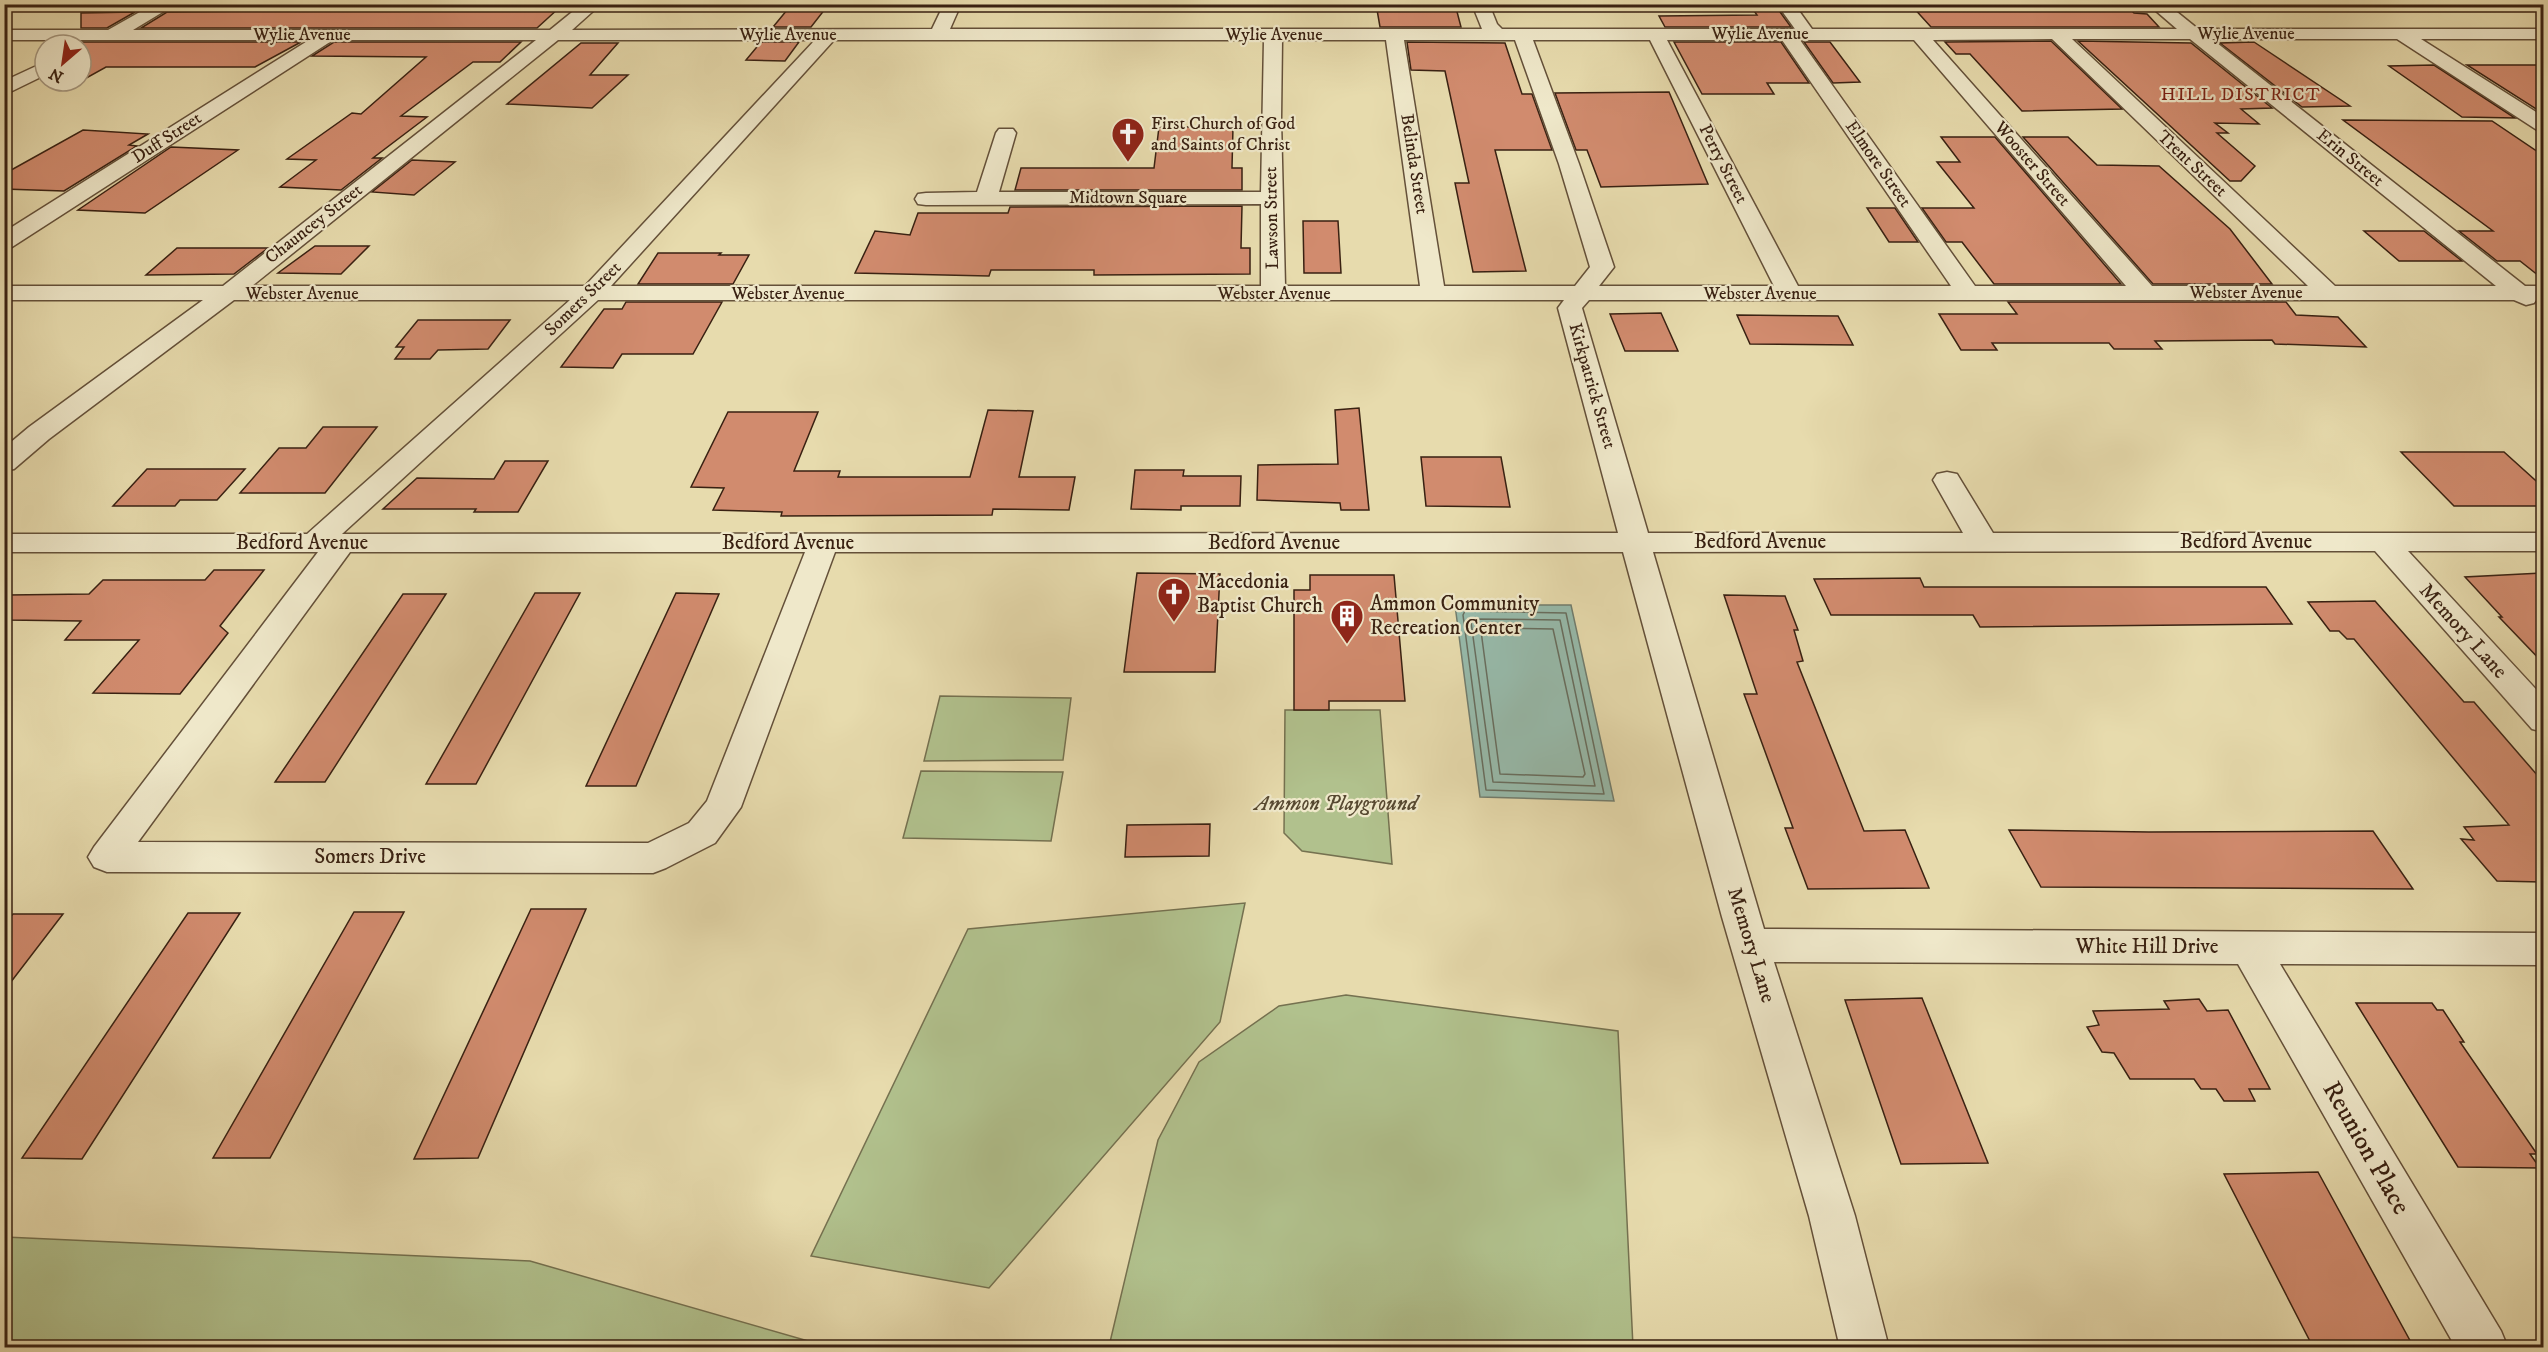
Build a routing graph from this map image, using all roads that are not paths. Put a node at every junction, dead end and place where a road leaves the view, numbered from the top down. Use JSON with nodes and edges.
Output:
{"nodes":[{"id":1,"x":168,"y":4,"type":"edge"},
{"id":2,"x":593,"y":4,"type":"edge"},
{"id":3,"x":953,"y":4,"type":"edge"},
{"id":4,"x":1480,"y":4,"type":"edge"},
{"id":5,"x":1785,"y":4,"type":"edge"},
{"id":6,"x":2156,"y":4,"type":"edge"},
{"id":7,"x":830,"y":34,"type":"junction"},
{"id":8,"x":939,"y":34,"type":"junction"},
{"id":9,"x":1273,"y":34,"type":"junction"},
{"id":10,"x":1394,"y":34,"type":"junction"},
{"id":11,"x":1497,"y":34,"type":"junction"},
{"id":12,"x":1522,"y":34,"type":"junction"},
{"id":13,"x":1787,"y":34,"type":"junction"},
{"id":14,"x":1806,"y":34,"type":"junction"},
{"id":15,"x":1919,"y":34,"type":"junction"},
{"id":16,"x":2056,"y":34,"type":"junction"},
{"id":17,"x":2195,"y":34,"type":"junction"},
{"id":18,"x":2401,"y":34,"type":"junction"},
{"id":19,"x":2544,"y":34,"type":"edge"},
{"id":20,"x":4,"y":35,"type":"edge"},
{"id":21,"x":111,"y":35,"type":"junction"},
{"id":22,"x":329,"y":35,"type":"junction"},
{"id":23,"x":557,"y":35,"type":"junction"},
{"id":24,"x":1656,"y":35,"type":"junction"},
{"id":25,"x":93,"y":44,"type":"edge"},
{"id":26,"x":33,"y":74,"type":"edge"},
{"id":27,"x":4,"y":89,"type":"edge"},
{"id":28,"x":2544,"y":126,"type":"edge"},
{"id":29,"x":1006,"y":133,"type":"dead end"},
{"id":30,"x":1271,"y":198,"type":"junction"},
{"id":31,"x":926,"y":199,"type":"dead end"},
{"id":32,"x":986,"y":199,"type":"junction"},
{"id":33,"x":4,"y":242,"type":"edge"},
{"id":34,"x":4,"y":293,"type":"edge"},
{"id":35,"x":2329,"y":293,"type":"junction"},
{"id":36,"x":2519,"y":293,"type":"junction"},
{"id":37,"x":2544,"y":293,"type":"edge"},
{"id":38,"x":227,"y":294,"type":"junction"},
{"id":39,"x":591,"y":294,"type":"junction"},
{"id":40,"x":1273,"y":294,"type":"junction"},
{"id":41,"x":1433,"y":294,"type":"junction"},
{"id":42,"x":1582,"y":294,"type":"junction"},
{"id":43,"x":1790,"y":294,"type":"junction"},
{"id":44,"x":1968,"y":294,"type":"junction"},
{"id":45,"x":2146,"y":294,"type":"junction"},
{"id":46,"x":2544,"y":312,"type":"edge"},
{"id":47,"x":4,"y":463,"type":"edge"},
{"id":48,"x":1947,"y":480,"type":"dead end"},
{"id":49,"x":1983,"y":541,"type":"junction"},
{"id":50,"x":2383,"y":542,"type":"junction"},
{"id":51,"x":2544,"y":542,"type":"edge"},
{"id":52,"x":4,"y":543,"type":"edge"},
{"id":53,"x":328,"y":543,"type":"junction"},
{"id":54,"x":823,"y":543,"type":"junction"},
{"id":55,"x":1636,"y":543,"type":"junction"},
{"id":56,"x":2544,"y":720,"type":"edge"},
{"id":57,"x":1751,"y":945,"type":"junction"},
{"id":58,"x":2249,"y":947,"type":"junction"},
{"id":59,"x":2544,"y":949,"type":"edge"},
{"id":60,"x":1865,"y":1347,"type":"edge"},
{"id":61,"x":2484,"y":1347,"type":"edge"}],
"edges":[{"from":1,"to":21,"type":"street"},
{"from":2,"to":23,"type":"street","name":"Chauncey Street"},
{"from":3,"to":8,"type":"street"},
{"from":4,"to":11,"type":"street"},
{"from":5,"to":14,"type":"street"},
{"from":6,"to":17,"type":"street","name":"Erin Street"},
{"from":7,"to":8,"type":"street","name":"Wylie Avenue"},
{"from":7,"to":23,"type":"street","name":"Wylie Avenue"},
{"from":7,"to":39,"type":"street","name":"Somers Street"},
{"from":8,"to":9,"type":"street","name":"Wylie Avenue"},
{"from":9,"to":10,"type":"street","name":"Wylie Avenue"},
{"from":9,"to":30,"type":"street","name":"Lawson Street"},
{"from":10,"to":11,"type":"street","name":"Wylie Avenue"},
{"from":10,"to":41,"type":"street","name":"Belinda Street"},
{"from":11,"to":12,"type":"street","name":"Wylie Avenue"},
{"from":12,"to":24,"type":"street","name":"Wylie Avenue"},
{"from":12,"to":42,"type":"street","name":"Kirkpatrick Street"},
{"from":13,"to":14,"type":"street","name":"Wylie Avenue"},
{"from":13,"to":24,"type":"street","name":"Wylie Avenue"},
{"from":13,"to":44,"type":"street","name":"Elmore Street"},
{"from":14,"to":15,"type":"street","name":"Wylie Avenue"},
{"from":15,"to":16,"type":"street","name":"Wylie Avenue"},
{"from":15,"to":45,"type":"street","name":"Wooster Street"},
{"from":16,"to":17,"type":"street","name":"Wylie Avenue"},
{"from":16,"to":35,"type":"street","name":"Trent Street"},
{"from":17,"to":18,"type":"street","name":"Wylie Avenue"},
{"from":17,"to":36,"type":"street","name":"Erin Street"},
{"from":18,"to":19,"type":"street","name":"Wylie Avenue"},
{"from":18,"to":28,"type":"street"},
{"from":20,"to":21,"type":"street","name":"Wylie Avenue"},
{"from":21,"to":22,"type":"street","name":"Wylie Avenue"},
{"from":21,"to":25,"type":"street"},
{"from":22,"to":23,"type":"street","name":"Wylie Avenue"},
{"from":22,"to":33,"type":"street","name":"Duff Street"},
{"from":23,"to":38,"type":"street","name":"Chauncey Street"},
{"from":24,"to":43,"type":"street","name":"Perry Street"},
{"from":26,"to":27,"type":"street"},
{"from":29,"to":32,"type":"street"},
{"from":30,"to":32,"type":"street","name":"Midtown Square"},
{"from":30,"to":40,"type":"street","name":"Lawson Street"},
{"from":31,"to":32,"type":"street","name":"Midtown Square"},
{"from":34,"to":38,"type":"street","name":"Webster Avenue"},
{"from":35,"to":36,"type":"street","name":"Webster Avenue"},
{"from":35,"to":45,"type":"street","name":"Webster Avenue"},
{"from":36,"to":37,"type":"street","name":"Webster Avenue"},
{"from":36,"to":46,"type":"street","name":"Erin Street"},
{"from":38,"to":39,"type":"street","name":"Webster Avenue"},
{"from":38,"to":47,"type":"street","name":"Chauncey Street"},
{"from":39,"to":40,"type":"street","name":"Webster Avenue"},
{"from":39,"to":53,"type":"street","name":"Somers Street"},
{"from":40,"to":41,"type":"street","name":"Webster Avenue"},
{"from":41,"to":42,"type":"street","name":"Webster Avenue"},
{"from":42,"to":43,"type":"street","name":"Webster Avenue"},
{"from":42,"to":55,"type":"street","name":"Kirkpatrick Street"},
{"from":43,"to":44,"type":"street","name":"Webster Avenue"},
{"from":44,"to":45,"type":"street","name":"Webster Avenue"},
{"from":48,"to":49,"type":"street"},
{"from":49,"to":50,"type":"street","name":"Bedford Avenue"},
{"from":49,"to":55,"type":"street","name":"Bedford Avenue"},
{"from":50,"to":51,"type":"street","name":"Bedford Avenue"},
{"from":50,"to":56,"type":"street","name":"Memory Lane"},
{"from":52,"to":53,"type":"street","name":"Bedford Avenue"},
{"from":53,"to":54,"type":"street","name":"Bedford Avenue"},
{"from":53,"to":54,"type":"street","name":"Somers Drive"},
{"from":54,"to":55,"type":"street","name":"Bedford Avenue"},
{"from":55,"to":57,"type":"street","name":"Memory Lane"},
{"from":57,"to":58,"type":"street","name":"White Hill Drive"},
{"from":57,"to":60,"type":"street","name":"Memory Lane"},
{"from":58,"to":59,"type":"street","name":"White Hill Drive"},
{"from":58,"to":61,"type":"street","name":"Reunion Place"}]}
